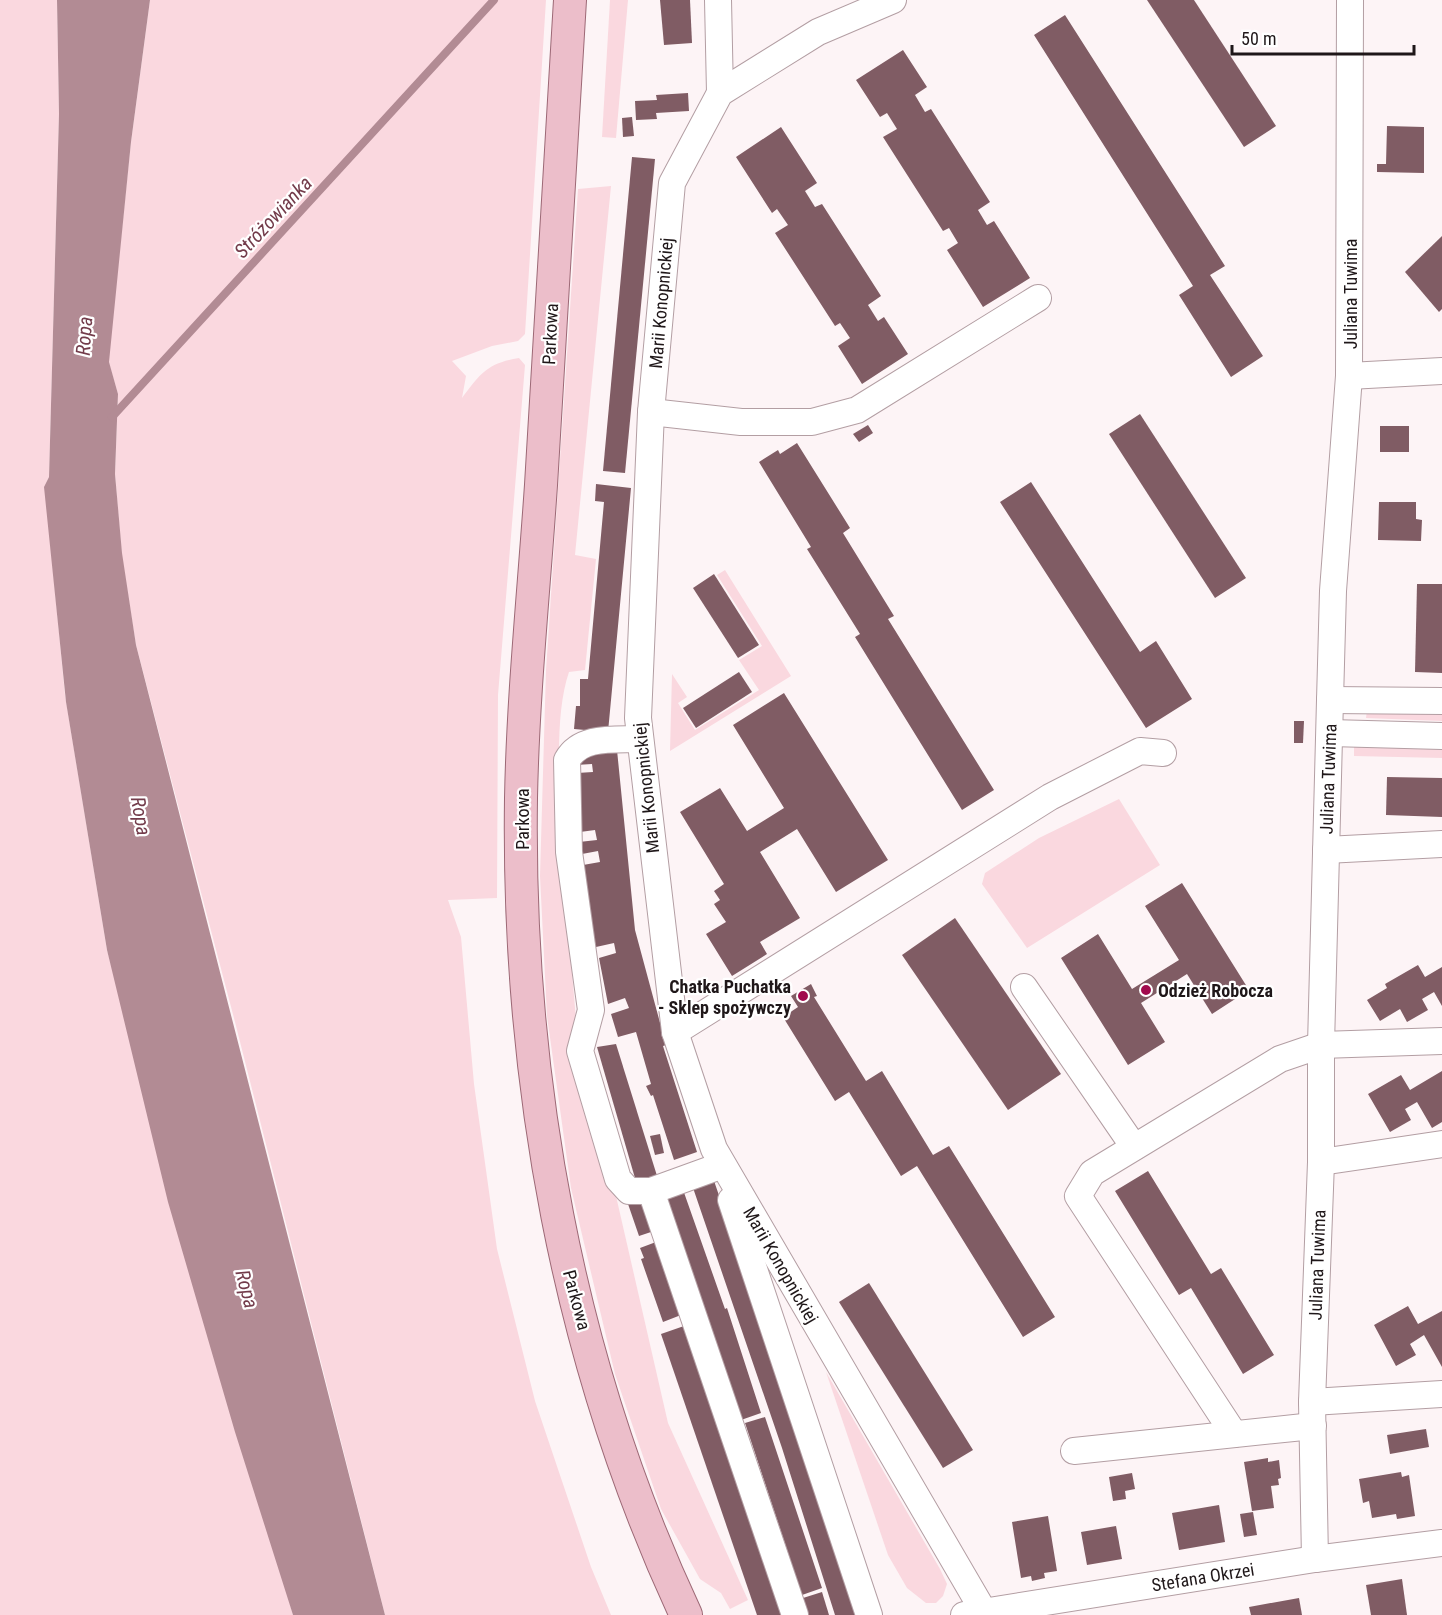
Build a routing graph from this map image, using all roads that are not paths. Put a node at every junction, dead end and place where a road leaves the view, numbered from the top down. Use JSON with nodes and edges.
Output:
{"nodes":[{"id":1,"x":570,"y":0,"type":"edge"},
{"id":2,"x":718,"y":0,"type":"edge"},
{"id":3,"x":893,"y":0,"type":"edge"},
{"id":4,"x":1350,"y":0,"type":"edge"},
{"id":5,"x":720,"y":93,"type":"junction"},
{"id":6,"x":1038,"y":298,"type":"dead end"},
{"id":7,"x":1442,"y":371,"type":"edge"},
{"id":8,"x":1349,"y":376,"type":"junction"},
{"id":9,"x":651,"y":412,"type":"junction"},
{"id":10,"x":1330,"y":700,"type":"junction"},
{"id":11,"x":1442,"y":701,"type":"edge"},
{"id":12,"x":1330,"y":733,"type":"junction"},
{"id":13,"x":1442,"y":736,"type":"edge"},
{"id":14,"x":640,"y":739,"type":"junction"},
{"id":15,"x":1163,"y":753,"type":"dead end"},
{"id":16,"x":1442,"y":844,"type":"edge"},
{"id":17,"x":1326,"y":850,"type":"junction"},
{"id":18,"x":1024,"y":987,"type":"dead end"},
{"id":19,"x":675,"y":1032,"type":"junction"},
{"id":20,"x":1442,"y":1041,"type":"edge"},
{"id":21,"x":1321,"y":1045,"type":"junction"},
{"id":22,"x":1442,"y":1144,"type":"edge"},
{"id":23,"x":1134,"y":1147,"type":"junction"},
{"id":24,"x":717,"y":1157,"type":"junction"},
{"id":25,"x":1321,"y":1162,"type":"junction"},
{"id":26,"x":651,"y":1191,"type":"junction"},
{"id":27,"x":1442,"y":1394,"type":"edge"},
{"id":28,"x":1312,"y":1414,"type":"junction"},
{"id":29,"x":1234,"y":1434,"type":"junction"},
{"id":30,"x":1074,"y":1451,"type":"dead end"},
{"id":31,"x":1442,"y":1542,"type":"edge"},
{"id":32,"x":1315,"y":1559,"type":"junction"},
{"id":33,"x":974,"y":1613,"type":"edge"},
{"id":34,"x":686,"y":1615,"type":"edge"},
{"id":35,"x":795,"y":1615,"type":"edge"},
{"id":36,"x":869,"y":1615,"type":"edge"}],
"edges":[{"from":1,"to":34,"type":"main road","name":"Parkowa"},
{"from":2,"to":5,"type":"street"},
{"from":3,"to":5,"type":"street"},
{"from":4,"to":8,"type":"street","name":"Juliana Tuwima"},
{"from":5,"to":9,"type":"street","name":"Marii Konopnickiej"},
{"from":6,"to":9,"type":"street"},
{"from":7,"to":8,"type":"street"},
{"from":8,"to":10,"type":"street","name":"Juliana Tuwima"},
{"from":9,"to":14,"type":"street","name":"Marii Konopnickiej"},
{"from":10,"to":11,"type":"street"},
{"from":10,"to":12,"type":"street","name":"Juliana Tuwima"},
{"from":12,"to":13,"type":"street"},
{"from":12,"to":17,"type":"street","name":"Juliana Tuwima"},
{"from":14,"to":19,"type":"street","name":"Marii Konopnickiej"},
{"from":14,"to":26,"type":"street"},
{"from":15,"to":19,"type":"street"},
{"from":16,"to":17,"type":"street"},
{"from":17,"to":21,"type":"street","name":"Juliana Tuwima"},
{"from":18,"to":23,"type":"street"},
{"from":19,"to":24,"type":"street","name":"Marii Konopnickiej"},
{"from":20,"to":21,"type":"street"},
{"from":21,"to":23,"type":"street"},
{"from":21,"to":25,"type":"street","name":"Juliana Tuwima"},
{"from":22,"to":25,"type":"street"},
{"from":23,"to":29,"type":"street"},
{"from":24,"to":26,"type":"street"},
{"from":24,"to":33,"type":"street","name":"Marii Konopnickiej"},
{"from":24,"to":36,"type":"street"},
{"from":25,"to":28,"type":"street","name":"Juliana Tuwima"},
{"from":26,"to":35,"type":"street"},
{"from":27,"to":28,"type":"street"},
{"from":28,"to":29,"type":"street"},
{"from":28,"to":32,"type":"street","name":"Juliana Tuwima"},
{"from":29,"to":30,"type":"street"},
{"from":31,"to":32,"type":"street","name":"Stefana Okrzei"},
{"from":32,"to":33,"type":"street","name":"Stefana Okrzei"}]}
